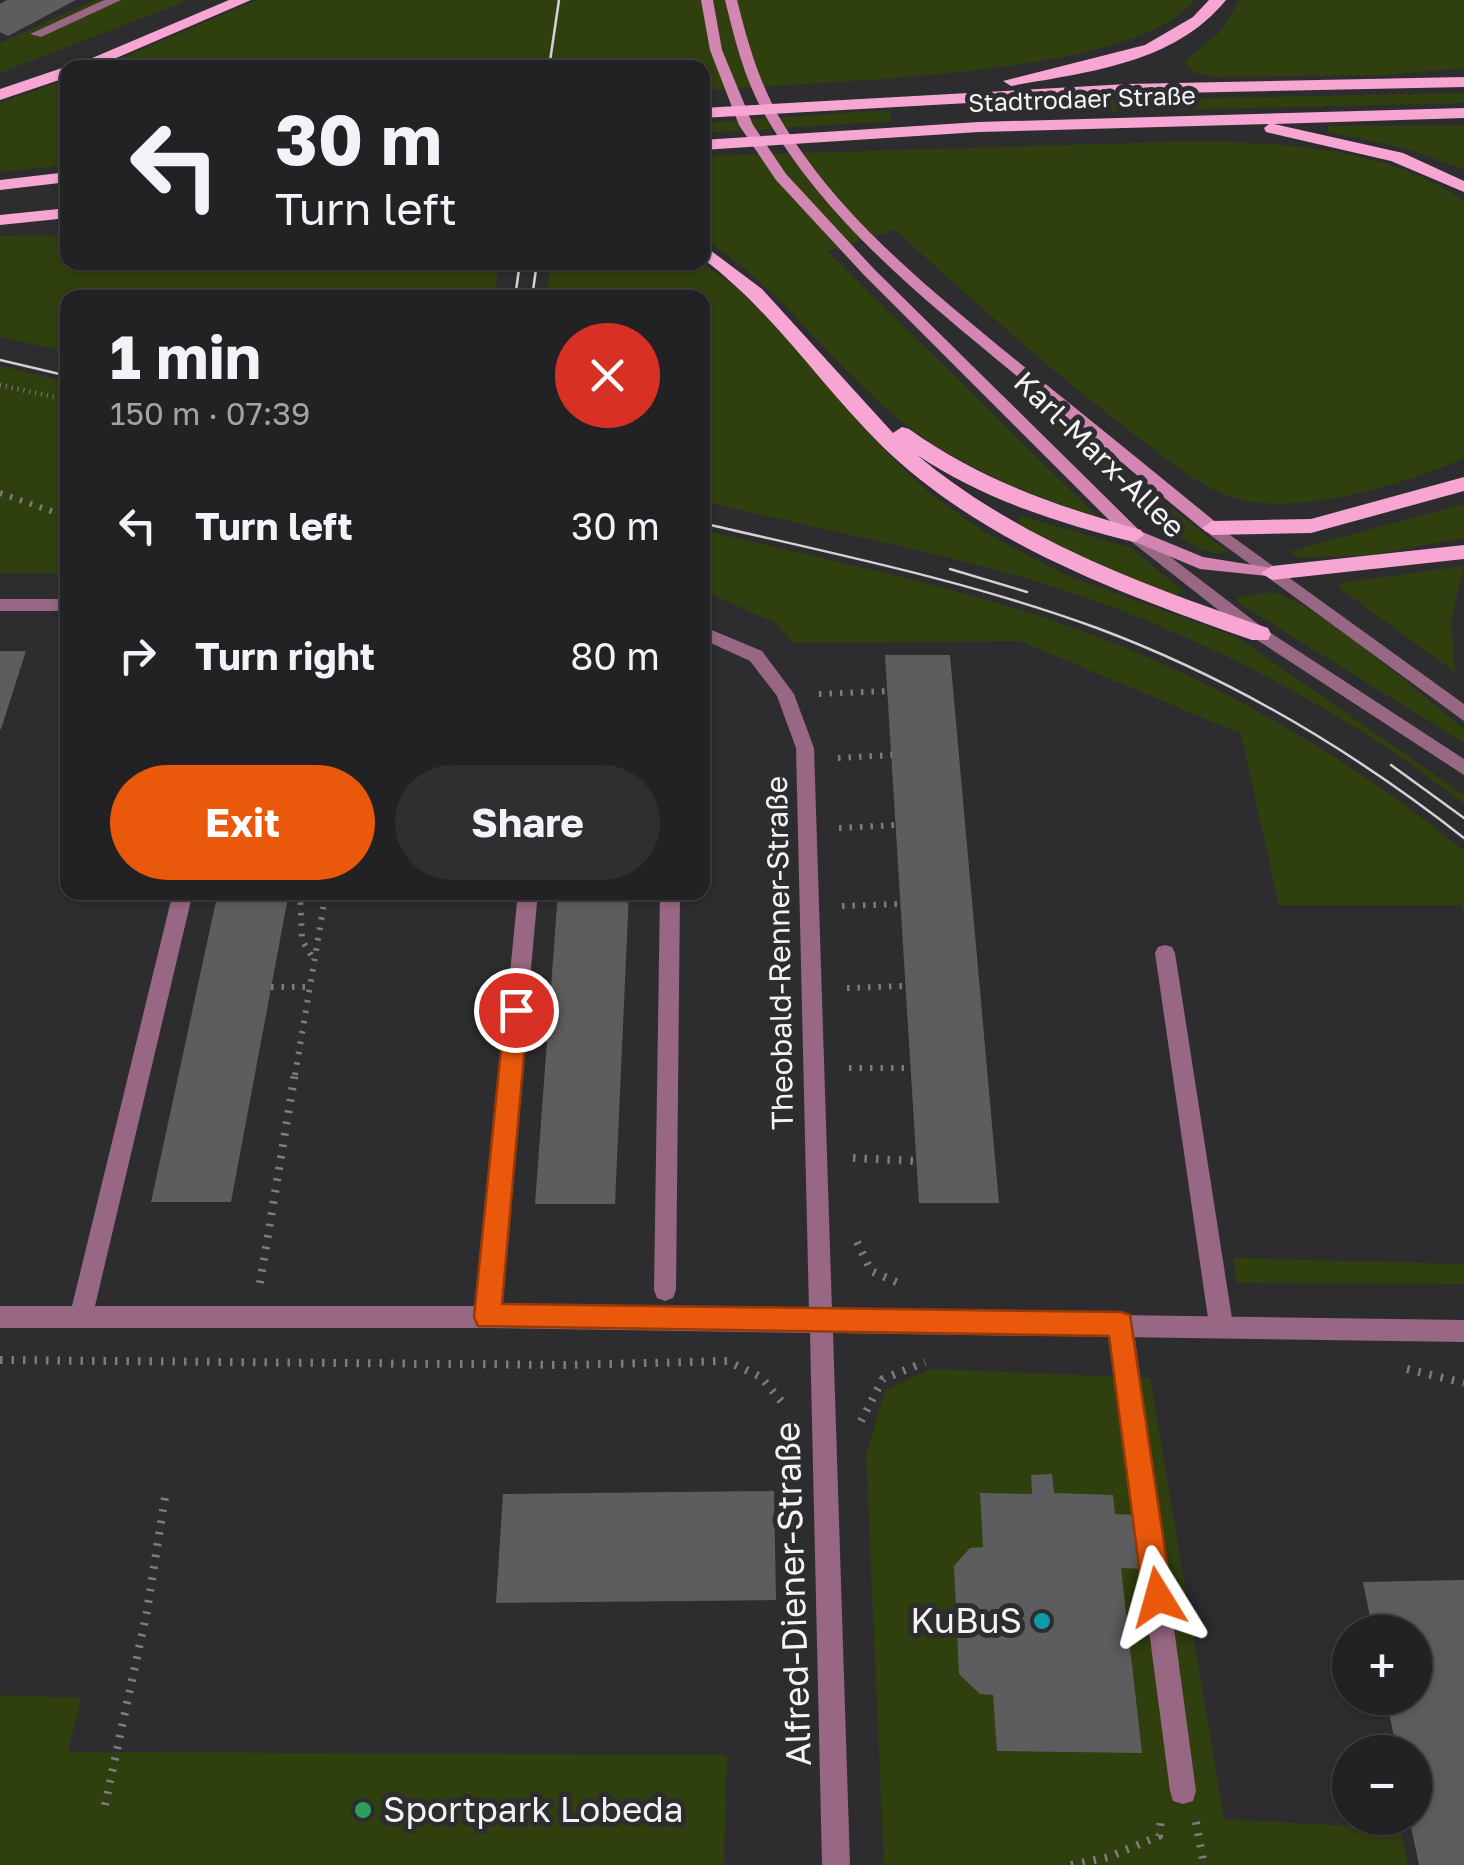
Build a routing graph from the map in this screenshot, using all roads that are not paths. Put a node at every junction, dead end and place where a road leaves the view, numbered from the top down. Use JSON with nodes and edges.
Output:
{"nodes":[{"id":1,"x":115,"y":0,"type":"edge"},
{"id":2,"x":244,"y":0,"type":"edge"},
{"id":3,"x":707,"y":0,"type":"edge"},
{"id":4,"x":731,"y":0,"type":"edge"},
{"id":5,"x":1218,"y":0,"type":"edge"},
{"id":6,"x":36,"y":34,"type":"dead end"},
{"id":7,"x":98,"y":60,"type":"edge"},
{"id":8,"x":60,"y":74,"type":"edge"},
{"id":9,"x":1464,"y":82,"type":"edge"},
{"id":10,"x":0,"y":95,"type":"edge"},
{"id":11,"x":902,"y":98,"type":"junction"},
{"id":12,"x":710,"y":111,"type":"edge"},
{"id":13,"x":1464,"y":114,"type":"edge"},
{"id":14,"x":1202,"y":120,"type":"junction"},
{"id":15,"x":710,"y":144,"type":"edge"},
{"id":16,"x":60,"y":179,"type":"edge"},
{"id":17,"x":0,"y":185,"type":"edge"},
{"id":18,"x":1464,"y":188,"type":"edge"},
{"id":19,"x":60,"y":214,"type":"edge"},
{"id":20,"x":0,"y":220,"type":"edge"},
{"id":21,"x":710,"y":253,"type":"edge"},
{"id":22,"x":850,"y":395,"type":"junction"},
{"id":23,"x":1464,"y":484,"type":"edge"},
{"id":24,"x":1212,"y":528,"type":"junction"},
{"id":25,"x":1134,"y":534,"type":"junction"},
{"id":26,"x":1464,"y":552,"type":"edge"},
{"id":27,"x":1272,"y":573,"type":"junction"},
{"id":28,"x":0,"y":605,"type":"edge"},
{"id":29,"x":60,"y":605,"type":"edge"},
{"id":30,"x":1260,"y":634,"type":"junction"},
{"id":31,"x":710,"y":636,"type":"edge"},
{"id":32,"x":1464,"y":714,"type":"edge"},
{"id":33,"x":1464,"y":768,"type":"edge"},
{"id":34,"x":180,"y":900,"type":"edge"},
{"id":35,"x":527,"y":900,"type":"edge"},
{"id":36,"x":670,"y":900,"type":"edge"},
{"id":37,"x":1165,"y":953,"type":"dead end"},
{"id":38,"x":665,"y":1290,"type":"dead end"},
{"id":39,"x":0,"y":1317,"type":"edge"},
{"id":40,"x":487,"y":1317,"type":"junction"},
{"id":41,"x":80,"y":1318,"type":"junction"},
{"id":42,"x":819,"y":1321,"type":"junction"},
{"id":43,"x":1121,"y":1324,"type":"junction"},
{"id":44,"x":1221,"y":1326,"type":"junction"},
{"id":45,"x":1464,"y":1331,"type":"edge"},
{"id":46,"x":1183,"y":1791,"type":"dead end"},
{"id":47,"x":836,"y":1865,"type":"edge"}],
"edges":[{"from":1,"to":6,"type":"street"},
{"from":2,"to":7,"type":"main road"},
{"from":3,"to":25,"type":"main road","name":"Karl-Marx-Allee"},
{"from":4,"to":24,"type":"main road","name":"Karl-Marx-Allee"},
{"from":5,"to":11,"type":"main road"},
{"from":8,"to":10,"type":"main road"},
{"from":9,"to":11,"type":"main road","name":"Stadtrodaer Straße"},
{"from":11,"to":12,"type":"main road","name":"Stadtrodaer Straße"},
{"from":13,"to":14,"type":"main road","name":"Stadtrodaer Straße"},
{"from":14,"to":15,"type":"main road","name":"Stadtrodaer Straße"},
{"from":14,"to":18,"type":"main road"},
{"from":16,"to":17,"type":"main road"},
{"from":19,"to":20,"type":"main road"},
{"from":21,"to":22,"type":"main road"},
{"from":22,"to":25,"type":"main road"},
{"from":22,"to":30,"type":"main road"},
{"from":23,"to":24,"type":"main road"},
{"from":24,"to":27,"type":"street","name":"Karl-Marx-Allee"},
{"from":25,"to":27,"type":"main road"},
{"from":25,"to":30,"type":"street","name":"Karl-Marx-Allee"},
{"from":26,"to":27,"type":"main road"},
{"from":27,"to":32,"type":"street","name":"Karl-Marx-Allee"},
{"from":28,"to":29,"type":"street"},
{"from":30,"to":33,"type":"street","name":"Karl-Marx-Allee"},
{"from":31,"to":42,"type":"street","name":"Theobald-Renner-Straße"},
{"from":34,"to":41,"type":"street"},
{"from":35,"to":40,"type":"street"},
{"from":36,"to":38,"type":"street"},
{"from":37,"to":44,"type":"street"},
{"from":39,"to":41,"type":"street"},
{"from":40,"to":41,"type":"street"},
{"from":40,"to":42,"type":"street"},
{"from":42,"to":43,"type":"street"},
{"from":42,"to":47,"type":"street","name":"Alfred-Diener-Straße"},
{"from":43,"to":44,"type":"street"},
{"from":43,"to":46,"type":"street"},
{"from":44,"to":45,"type":"street"}]}
